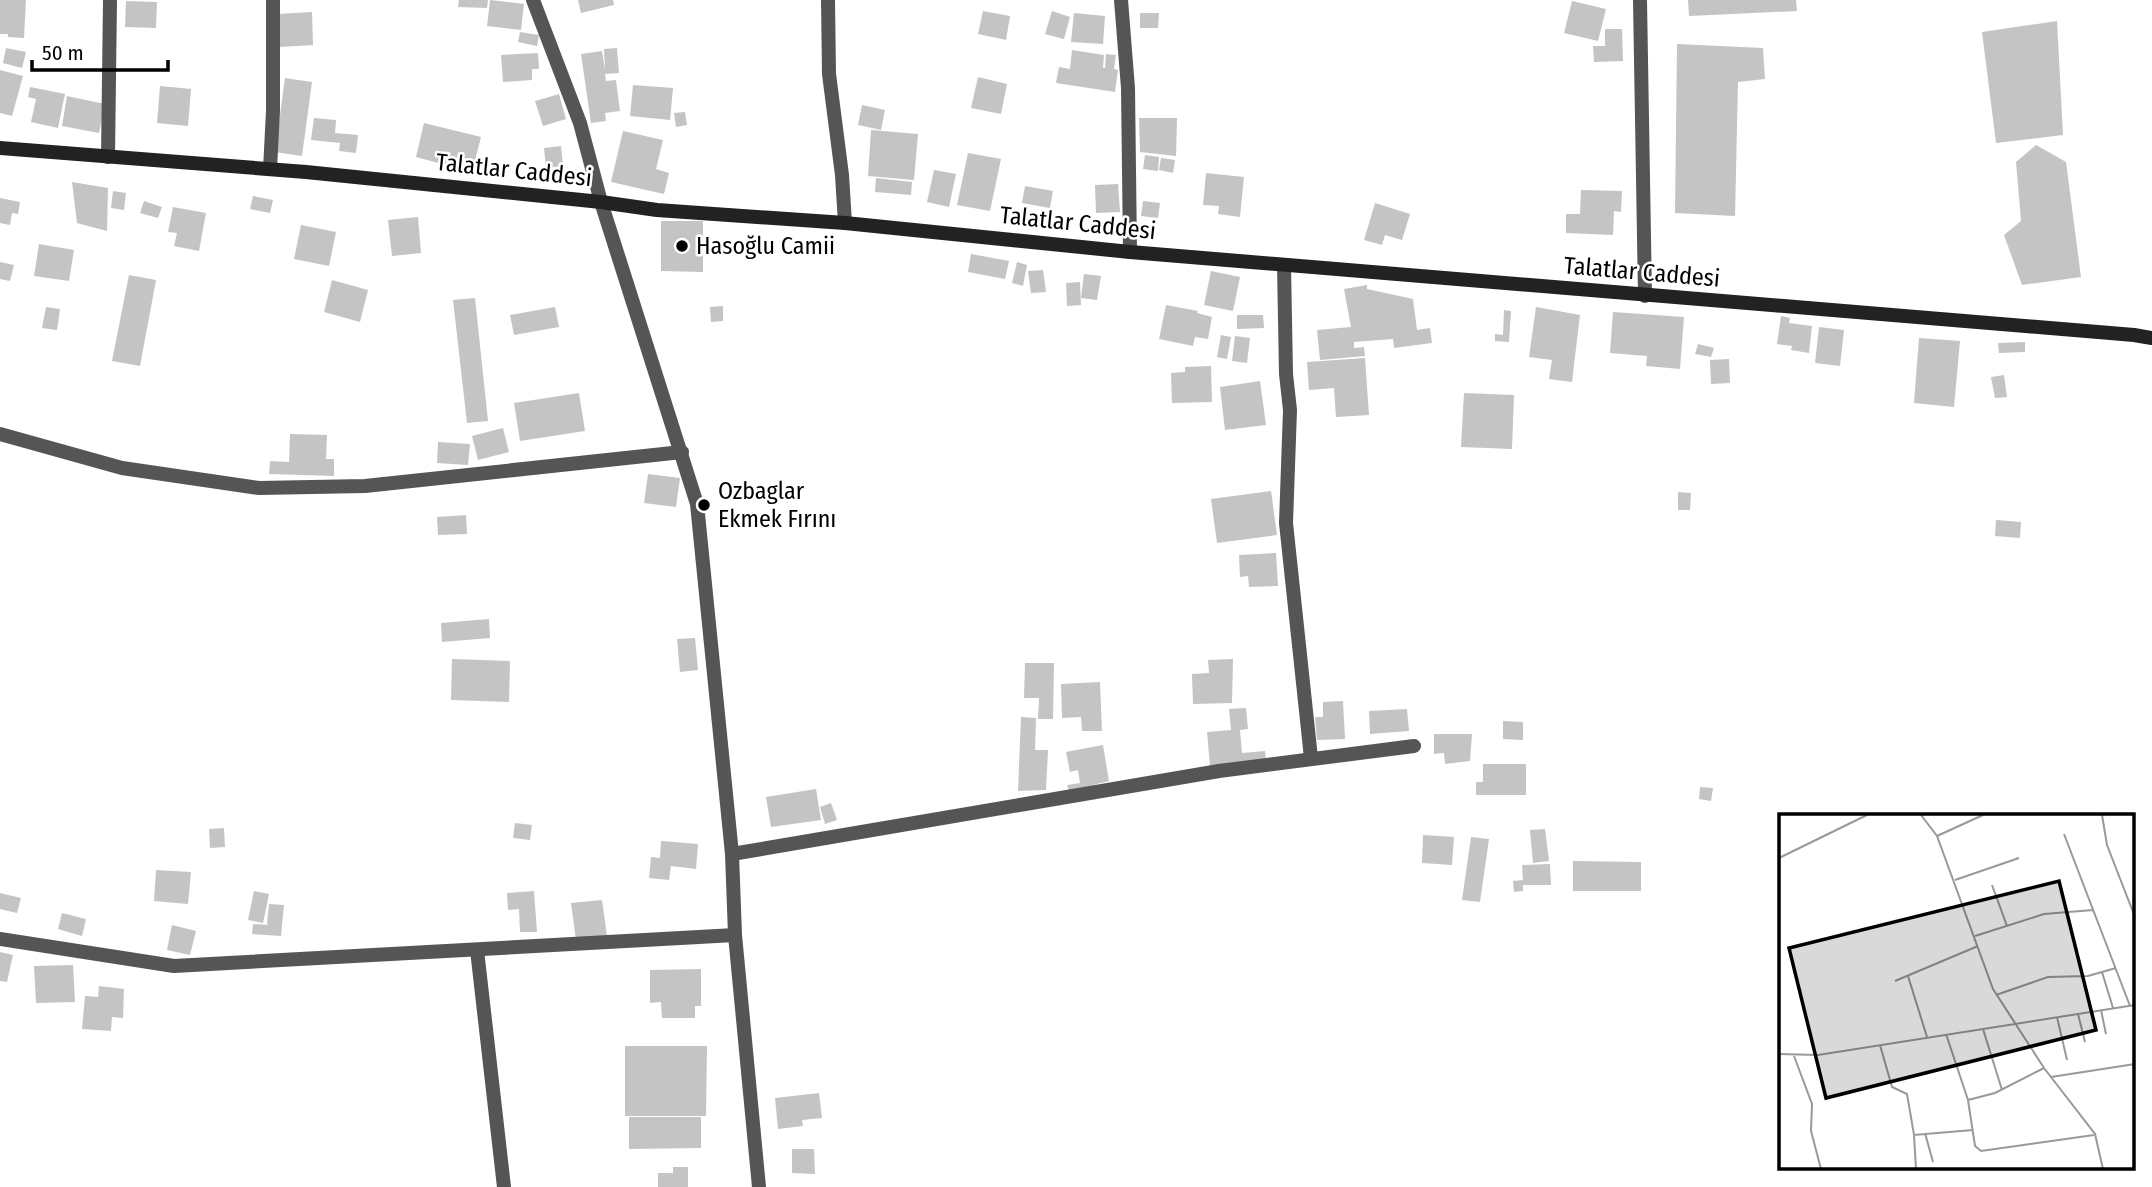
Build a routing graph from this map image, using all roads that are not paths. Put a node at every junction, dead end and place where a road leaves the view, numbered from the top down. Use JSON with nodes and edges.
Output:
{"nodes":[{"id":1,"x":110,"y":0,"type":"edge"},
{"id":2,"x":273,"y":0,"type":"edge"},
{"id":3,"x":533,"y":0,"type":"edge"},
{"id":4,"x":828,"y":0,"type":"edge"},
{"id":5,"x":1121,"y":0,"type":"edge"},
{"id":6,"x":1640,"y":0,"type":"edge"},
{"id":7,"x":0,"y":148,"type":"edge"},
{"id":8,"x":108,"y":157,"type":"junction"},
{"id":9,"x":270,"y":169,"type":"junction"},
{"id":10,"x":601,"y":202,"type":"junction"},
{"id":11,"x":845,"y":223,"type":"junction"},
{"id":12,"x":1130,"y":252,"type":"junction"},
{"id":13,"x":1284,"y":265,"type":"junction"},
{"id":14,"x":1645,"y":296,"type":"junction"},
{"id":15,"x":2152,"y":338,"type":"edge"},
{"id":16,"x":0,"y":434,"type":"edge"},
{"id":17,"x":682,"y":453,"type":"junction"},
{"id":18,"x":1414,"y":746,"type":"dead end"},
{"id":19,"x":1311,"y":758,"type":"junction"},
{"id":20,"x":732,"y":854,"type":"junction"},
{"id":21,"x":735,"y":935,"type":"junction"},
{"id":22,"x":0,"y":939,"type":"edge"},
{"id":23,"x":477,"y":950,"type":"junction"},
{"id":24,"x":504,"y":1187,"type":"edge"},
{"id":25,"x":759,"y":1187,"type":"edge"}],
"edges":[{"from":1,"to":8,"type":"street"},
{"from":2,"to":9,"type":"street"},
{"from":3,"to":10,"type":"street"},
{"from":4,"to":11,"type":"street"},
{"from":5,"to":12,"type":"street"},
{"from":6,"to":14,"type":"street"},
{"from":7,"to":8,"type":"street","name":"Talatlar Caddesi"},
{"from":8,"to":9,"type":"street","name":"Talatlar Caddesi"},
{"from":9,"to":10,"type":"street","name":"Talatlar Caddesi"},
{"from":10,"to":11,"type":"street","name":"Talatlar Caddesi"},
{"from":10,"to":17,"type":"street"},
{"from":11,"to":12,"type":"street","name":"Talatlar Caddesi"},
{"from":12,"to":13,"type":"street","name":"Talatlar Caddesi"},
{"from":13,"to":14,"type":"street","name":"Talatlar Caddesi"},
{"from":13,"to":19,"type":"street"},
{"from":14,"to":15,"type":"street","name":"Talatlar Caddesi"},
{"from":16,"to":17,"type":"street"},
{"from":17,"to":20,"type":"street"},
{"from":18,"to":19,"type":"street"},
{"from":19,"to":20,"type":"street"},
{"from":20,"to":21,"type":"street"},
{"from":21,"to":23,"type":"street"},
{"from":21,"to":25,"type":"street"},
{"from":22,"to":23,"type":"street"},
{"from":23,"to":24,"type":"street"}]}
